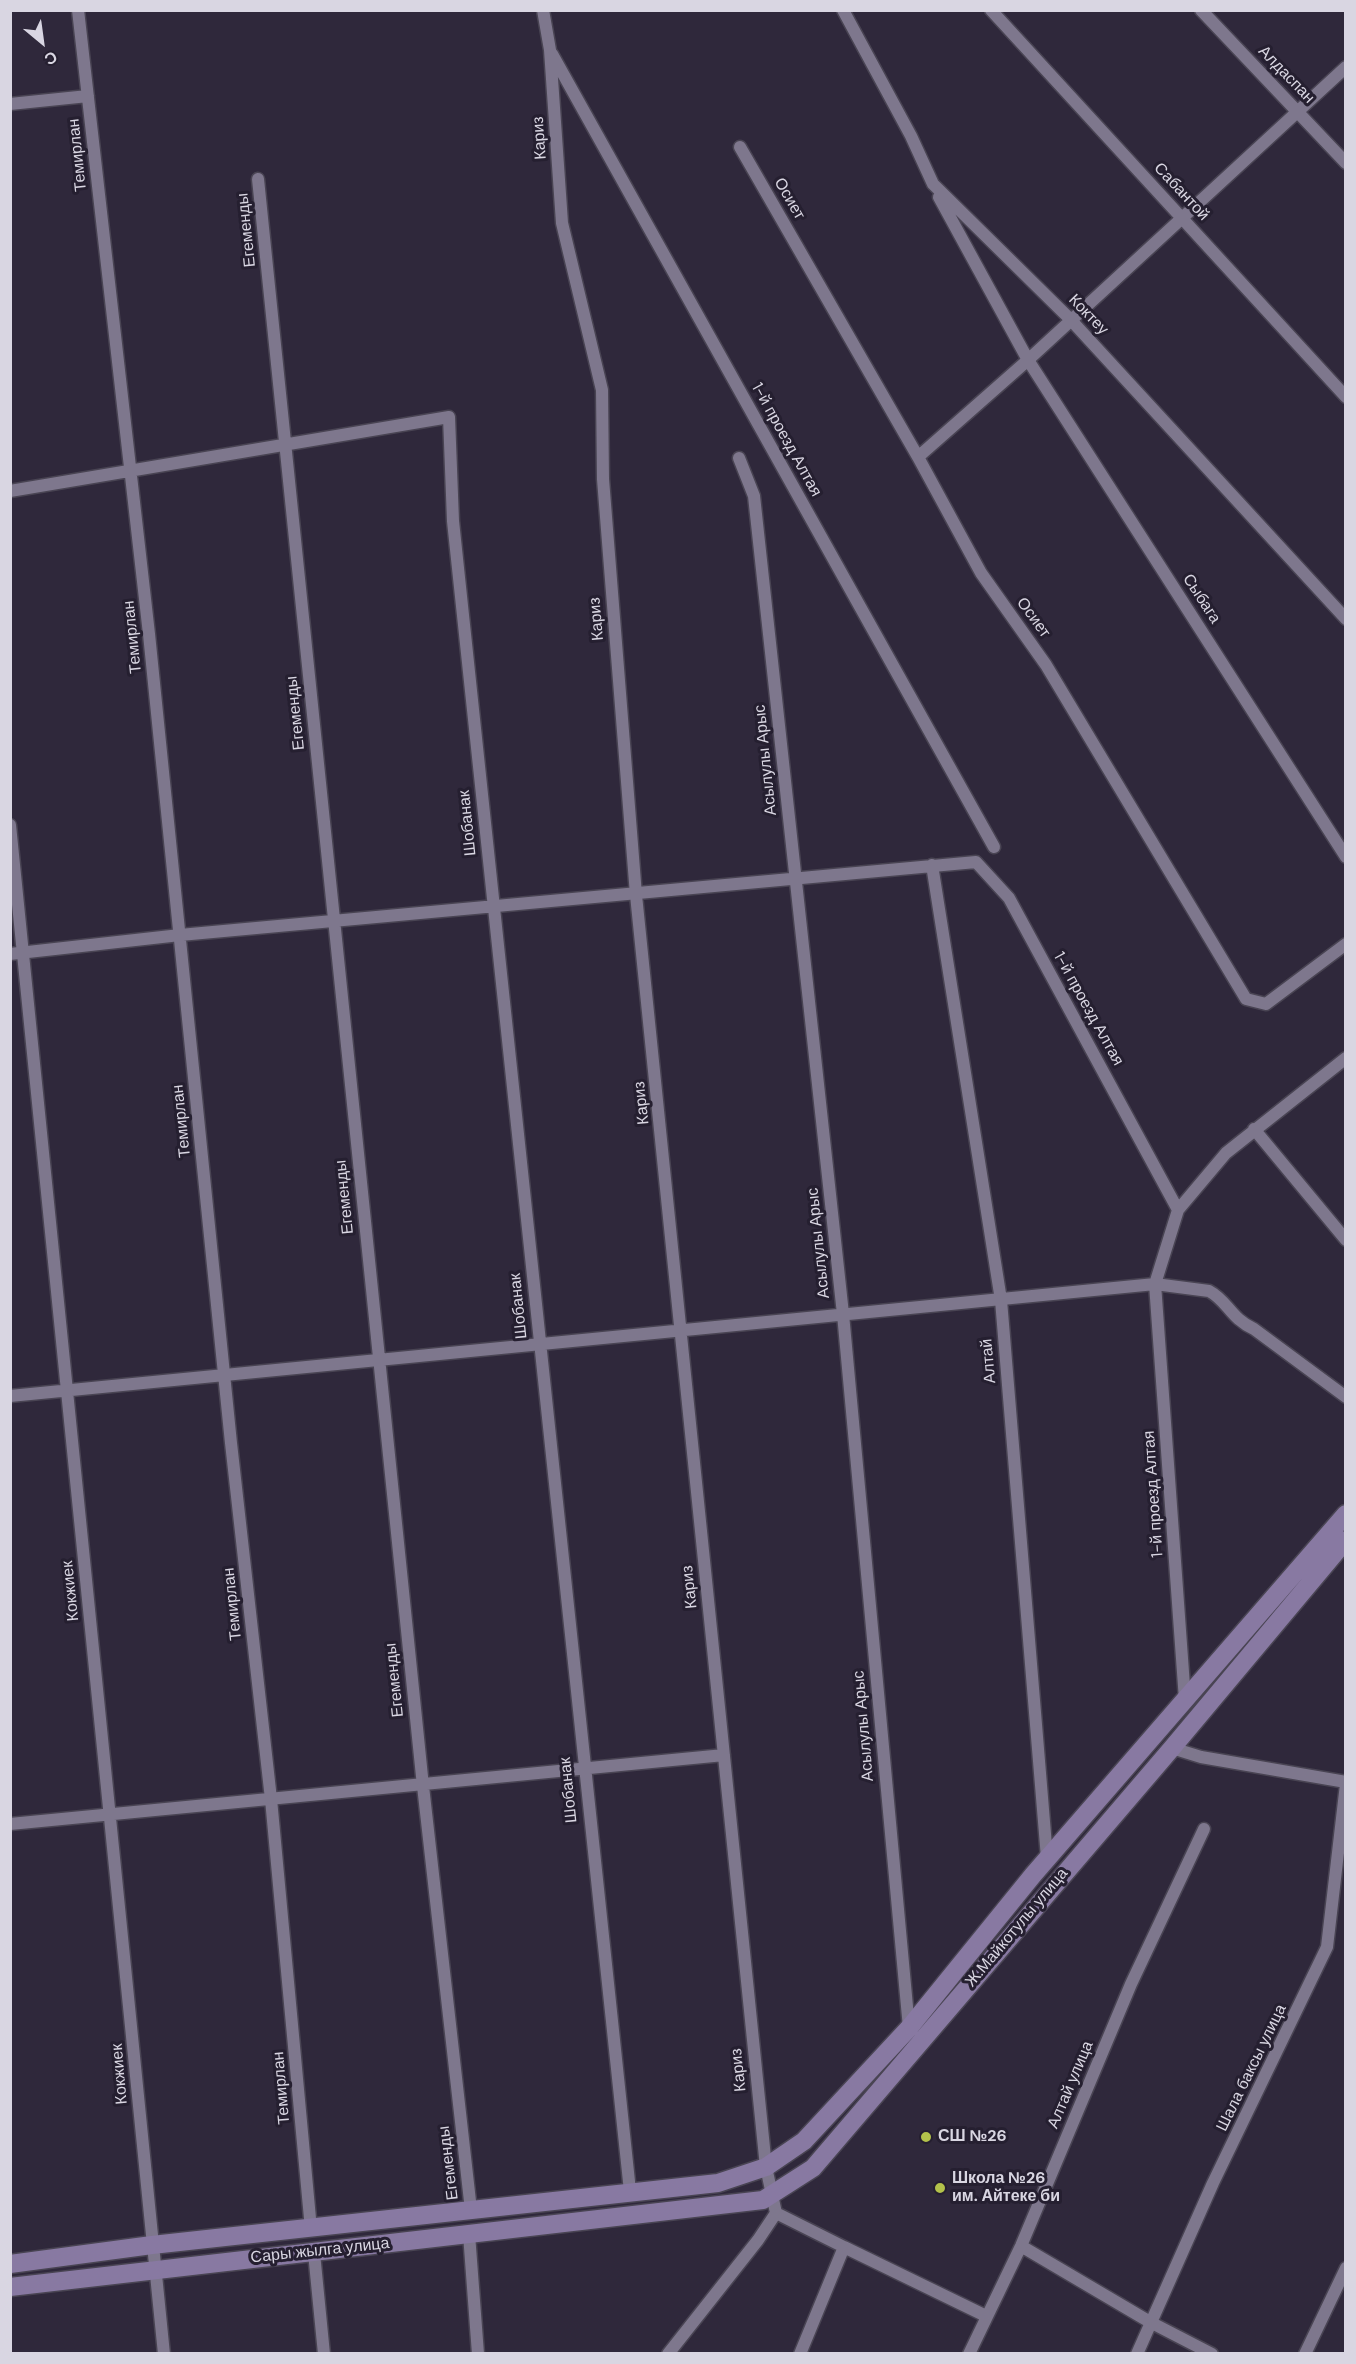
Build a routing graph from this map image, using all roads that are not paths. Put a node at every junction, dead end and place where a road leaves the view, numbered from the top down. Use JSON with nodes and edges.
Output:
{"nodes":[{"id":1,"x":78,"y":10,"type":"edge"},
{"id":2,"x":543,"y":10,"type":"edge"},
{"id":3,"x":843,"y":10,"type":"edge"},
{"id":4,"x":991,"y":10,"type":"edge"},
{"id":5,"x":1201,"y":10,"type":"edge"},
{"id":6,"x":550,"y":50,"type":"junction"},
{"id":7,"x":1346,"y":67,"type":"edge"},
{"id":8,"x":88,"y":96,"type":"junction"},
{"id":9,"x":10,"y":104,"type":"edge"},
{"id":10,"x":1299,"y":112,"type":"junction"},
{"id":11,"x":740,"y":147,"type":"dead end"},
{"id":12,"x":1346,"y":164,"type":"edge"},
{"id":13,"x":258,"y":179,"type":"dead end"},
{"id":14,"x":933,"y":184,"type":"junction"},
{"id":15,"x":1183,"y":218,"type":"junction"},
{"id":16,"x":1070,"y":319,"type":"junction"},
{"id":17,"x":1028,"y":360,"type":"junction"},
{"id":18,"x":1346,"y":397,"type":"edge"},
{"id":19,"x":286,"y":446,"type":"junction"},
{"id":20,"x":918,"y":457,"type":"junction"},
{"id":21,"x":739,"y":458,"type":"dead end"},
{"id":22,"x":131,"y":471,"type":"junction"},
{"id":23,"x":10,"y":491,"type":"edge"},
{"id":24,"x":1346,"y":619,"type":"edge"},
{"id":25,"x":10,"y":825,"type":"edge"},
{"id":26,"x":994,"y":847,"type":"dead end"},
{"id":27,"x":1346,"y":857,"type":"edge"},
{"id":28,"x":932,"y":865,"type":"junction"},
{"id":29,"x":796,"y":878,"type":"junction"},
{"id":30,"x":636,"y":895,"type":"junction"},
{"id":31,"x":494,"y":908,"type":"junction"},
{"id":32,"x":334,"y":922,"type":"junction"},
{"id":33,"x":180,"y":935,"type":"junction"},
{"id":34,"x":1346,"y":944,"type":"edge"},
{"id":35,"x":17,"y":953,"type":"edge"},
{"id":36,"x":1346,"y":1058,"type":"edge"},
{"id":37,"x":1254,"y":1129,"type":"junction"},
{"id":38,"x":1178,"y":1210,"type":"junction"},
{"id":39,"x":1346,"y":1240,"type":"edge"},
{"id":40,"x":1155,"y":1284,"type":"junction"},
{"id":41,"x":1001,"y":1300,"type":"junction"},
{"id":42,"x":843,"y":1314,"type":"junction"},
{"id":43,"x":681,"y":1330,"type":"junction"},
{"id":44,"x":539,"y":1344,"type":"junction"},
{"id":45,"x":378,"y":1359,"type":"junction"},
{"id":46,"x":224,"y":1374,"type":"junction"},
{"id":47,"x":67,"y":1390,"type":"junction"},
{"id":48,"x":10,"y":1396,"type":"edge"},
{"id":49,"x":1346,"y":1397,"type":"edge"},
{"id":50,"x":1346,"y":1514,"type":"edge"},
{"id":51,"x":1346,"y":1540,"type":"edge"},
{"id":52,"x":1247,"y":1627,"type":"junction"},
{"id":53,"x":1262,"y":1639,"type":"junction"},
{"id":54,"x":1185,"y":1700,"type":"junction"},
{"id":55,"x":1172,"y":1748,"type":"junction"},
{"id":56,"x":724,"y":1755,"type":"junction"},
{"id":57,"x":584,"y":1769,"type":"junction"},
{"id":58,"x":1346,"y":1783,"type":"edge"},
{"id":59,"x":423,"y":1786,"type":"junction"},
{"id":60,"x":271,"y":1799,"type":"junction"},
{"id":61,"x":111,"y":1814,"type":"junction"},
{"id":62,"x":10,"y":1824,"type":"edge"},
{"id":63,"x":1204,"y":1829,"type":"dead end"},
{"id":64,"x":1047,"y":1858,"type":"junction"},
{"id":65,"x":909,"y":2028,"type":"junction"},
{"id":66,"x":766,"y":2167,"type":"junction"},
{"id":67,"x":630,"y":2191,"type":"junction"},
{"id":68,"x":770,"y":2195,"type":"junction"},
{"id":69,"x":471,"y":2210,"type":"junction"},
{"id":70,"x":776,"y":2213,"type":"junction"},
{"id":71,"x":630,"y":2216,"type":"joint"},
{"id":72,"x":311,"y":2229,"type":"junction"},
{"id":73,"x":469,"y":2234,"type":"junction"},
{"id":74,"x":152,"y":2245,"type":"junction"},
{"id":75,"x":1021,"y":2246,"type":"junction"},
{"id":76,"x":844,"y":2247,"type":"junction"},
{"id":77,"x":314,"y":2253,"type":"junction"},
{"id":78,"x":10,"y":2264,"type":"edge"},
{"id":79,"x":1346,"y":2268,"type":"edge"},
{"id":80,"x":154,"y":2269,"type":"junction"},
{"id":81,"x":10,"y":2287,"type":"edge"},
{"id":82,"x":986,"y":2316,"type":"junction"},
{"id":83,"x":1150,"y":2322,"type":"junction"},
{"id":84,"x":165,"y":2354,"type":"edge"},
{"id":85,"x":324,"y":2354,"type":"edge"},
{"id":86,"x":478,"y":2354,"type":"edge"},
{"id":87,"x":668,"y":2354,"type":"edge"},
{"id":88,"x":800,"y":2354,"type":"edge"},
{"id":89,"x":969,"y":2354,"type":"edge"},
{"id":90,"x":1137,"y":2354,"type":"edge"},
{"id":91,"x":1212,"y":2354,"type":"edge"},
{"id":92,"x":1305,"y":2354,"type":"edge"}],
"edges":[{"from":1,"to":8,"type":"street","name":"Темирлан"},
{"from":2,"to":6,"type":"street","name":"Кариз"},
{"from":3,"to":14,"type":"street","name":"Коктеу"},
{"from":4,"to":15,"type":"street","name":"Сабантой"},
{"from":5,"to":10,"type":"street","name":"Алдаспан"},
{"from":6,"to":26,"type":"street","name":"1-й проезд Алтая"},
{"from":6,"to":30,"type":"street","name":"Кариз"},
{"from":7,"to":10,"type":"street"},
{"from":8,"to":9,"type":"street"},
{"from":8,"to":22,"type":"street","name":"Темирлан"},
{"from":10,"to":12,"type":"street","name":"Алдаспан"},
{"from":10,"to":15,"type":"street"},
{"from":11,"to":20,"type":"street","name":"Осиет"},
{"from":13,"to":19,"type":"street","name":"Егеменды"},
{"from":14,"to":16,"type":"street","name":"Коктеу"},
{"from":14,"to":17,"type":"street","name":"Сыбага"},
{"from":15,"to":16,"type":"street"},
{"from":15,"to":18,"type":"street","name":"Сабантой"},
{"from":16,"to":17,"type":"street"},
{"from":16,"to":24,"type":"street","name":"Коктеу"},
{"from":17,"to":20,"type":"street"},
{"from":17,"to":27,"type":"street","name":"Сыбага"},
{"from":19,"to":22,"type":"street"},
{"from":19,"to":31,"type":"street","name":"Шобанак"},
{"from":19,"to":32,"type":"street","name":"Егеменды"},
{"from":20,"to":34,"type":"street","name":"Осиет"},
{"from":21,"to":29,"type":"street","name":"Асылулы Арыс"},
{"from":22,"to":23,"type":"street"},
{"from":22,"to":33,"type":"street","name":"Темирлан"},
{"from":25,"to":35,"type":"street","name":"Кокжиек"},
{"from":28,"to":29,"type":"street"},
{"from":28,"to":38,"type":"street","name":"1-й проезд Алтая"},
{"from":28,"to":41,"type":"street","name":"Алтай"},
{"from":29,"to":30,"type":"street"},
{"from":29,"to":42,"type":"street","name":"Асылулы Арыс"},
{"from":30,"to":31,"type":"street"},
{"from":30,"to":43,"type":"street","name":"Кариз"},
{"from":31,"to":32,"type":"street"},
{"from":31,"to":44,"type":"street","name":"Шобанак"},
{"from":32,"to":33,"type":"street"},
{"from":32,"to":45,"type":"street","name":"Егеменды"},
{"from":33,"to":35,"type":"street"},
{"from":33,"to":46,"type":"street","name":"Темирлан"},
{"from":35,"to":47,"type":"street","name":"Кокжиек"},
{"from":36,"to":37,"type":"street"},
{"from":37,"to":38,"type":"street"},
{"from":37,"to":39,"type":"street"},
{"from":38,"to":40,"type":"street"},
{"from":40,"to":41,"type":"street"},
{"from":40,"to":49,"type":"street"},
{"from":40,"to":54,"type":"street","name":"1-й проезд Алтая"},
{"from":41,"to":42,"type":"street"},
{"from":41,"to":64,"type":"street","name":"Алтай"},
{"from":42,"to":43,"type":"street"},
{"from":42,"to":65,"type":"street","name":"Асылулы Арыс"},
{"from":43,"to":44,"type":"street"},
{"from":43,"to":56,"type":"street","name":"Кариз"},
{"from":44,"to":45,"type":"street"},
{"from":44,"to":57,"type":"street","name":"Шобанак"},
{"from":45,"to":46,"type":"street"},
{"from":45,"to":59,"type":"street","name":"Егеменды"},
{"from":46,"to":47,"type":"street"},
{"from":46,"to":60,"type":"street","name":"Темирлан"},
{"from":47,"to":48,"type":"street"},
{"from":47,"to":61,"type":"street","name":"Кокжиек"},
{"from":50,"to":52,"type":"street","name":"Ж.Майкотулы улица"},
{"from":51,"to":53,"type":"street","name":"Ж.Майкотулы улица"},
{"from":52,"to":53,"type":"street"},
{"from":52,"to":54,"type":"street","name":"Ж.Майкотулы улица"},
{"from":53,"to":55,"type":"street","name":"Ж.Майкотулы улица"},
{"from":54,"to":64,"type":"street","name":"Ж.Майкотулы улица"},
{"from":55,"to":58,"type":"street"},
{"from":55,"to":68,"type":"street","name":"Ж.Майкотулы улица"},
{"from":56,"to":57,"type":"street"},
{"from":56,"to":66,"type":"street","name":"Кариз"},
{"from":57,"to":59,"type":"street"},
{"from":57,"to":67,"type":"street","name":"Шобанак"},
{"from":58,"to":83,"type":"street","name":"Шала баксы улица"},
{"from":59,"to":60,"type":"street"},
{"from":59,"to":69,"type":"street","name":"Егеменды"},
{"from":60,"to":61,"type":"street"},
{"from":60,"to":72,"type":"street","name":"Темирлан"},
{"from":61,"to":62,"type":"street"},
{"from":61,"to":74,"type":"street","name":"Кокжиек"},
{"from":63,"to":75,"type":"street","name":"Алтай улица"},
{"from":64,"to":65,"type":"street","name":"Ж.Майкотулы улица"},
{"from":65,"to":66,"type":"street","name":"Ж.Майкотулы улица"},
{"from":66,"to":67,"type":"street","name":"Ж.Майкотулы улица"},
{"from":66,"to":68,"type":"street","name":"Кариз"},
{"from":67,"to":69,"type":"street","name":"Сары жылга улица"},
{"from":68,"to":70,"type":"street","name":"Кариз"},
{"from":68,"to":71,"type":"street","name":"Ж.Майкотулы улица"},
{"from":69,"to":72,"type":"street","name":"Сары жылга улица"},
{"from":70,"to":76,"type":"street"},
{"from":70,"to":87,"type":"street"},
{"from":71,"to":73,"type":"street","name":"Сары жылга улица"},
{"from":72,"to":74,"type":"street","name":"Сары жылга улица"},
{"from":73,"to":77,"type":"street","name":"Сары жылга улица"},
{"from":73,"to":86,"type":"street"},
{"from":74,"to":78,"type":"street","name":"Сары жылга улица"},
{"from":74,"to":80,"type":"street","name":"Кокжиек"},
{"from":75,"to":82,"type":"street","name":"Алтай улица"},
{"from":75,"to":83,"type":"street"},
{"from":76,"to":82,"type":"street"},
{"from":76,"to":88,"type":"street"},
{"from":77,"to":80,"type":"street","name":"Сары жылга улица"},
{"from":77,"to":85,"type":"street"},
{"from":79,"to":92,"type":"street"},
{"from":80,"to":81,"type":"street","name":"Сары жылга улица"},
{"from":80,"to":84,"type":"street","name":"Кокжиек"},
{"from":82,"to":89,"type":"street","name":"Алтай улица"},
{"from":83,"to":90,"type":"street","name":"Шала баксы улица"},
{"from":83,"to":91,"type":"street"}]}
